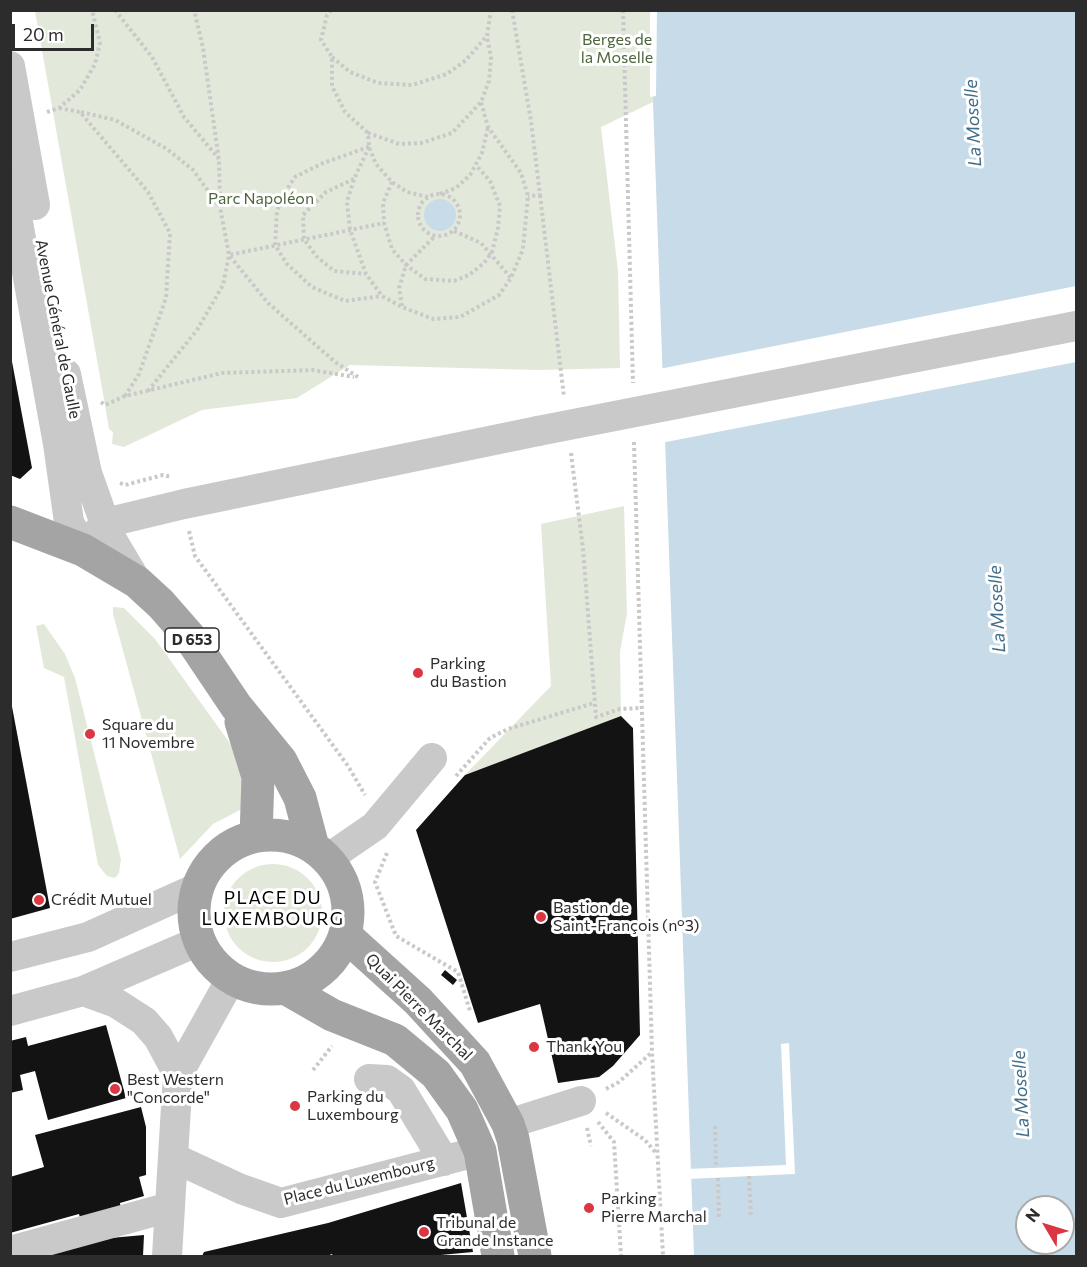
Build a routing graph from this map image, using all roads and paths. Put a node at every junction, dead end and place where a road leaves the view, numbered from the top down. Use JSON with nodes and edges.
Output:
{"nodes":[{"id":1,"x":92,"y":10,"type":"edge"},
{"id":2,"x":115,"y":10,"type":"edge"},
{"id":3,"x":194,"y":10,"type":"edge"},
{"id":4,"x":332,"y":10,"type":"edge"},
{"id":5,"x":491,"y":10,"type":"edge"},
{"id":6,"x":512,"y":10,"type":"edge"},
{"id":7,"x":623,"y":10,"type":"edge"},
{"id":8,"x":327,"y":13,"type":"edge"},
{"id":9,"x":487,"y":36,"type":"junction"},
{"id":10,"x":332,"y":57,"type":"junction"},
{"id":11,"x":10,"y":66,"type":"edge"},
{"id":12,"x":481,"y":102,"type":"junction"},
{"id":13,"x":59,"y":108,"type":"junction"},
{"id":14,"x":80,"y":112,"type":"junction"},
{"id":15,"x":45,"y":113,"type":"dead end"},
{"id":16,"x":488,"y":127,"type":"junction"},
{"id":17,"x":368,"y":133,"type":"junction"},
{"id":18,"x":369,"y":147,"type":"junction"},
{"id":19,"x":219,"y":160,"type":"junction"},
{"id":20,"x":476,"y":165,"type":"junction"},
{"id":21,"x":10,"y":178,"type":"edge"},
{"id":22,"x":354,"y":179,"type":"junction"},
{"id":23,"x":392,"y":182,"type":"junction"},
{"id":24,"x":439,"y":194,"type":"junction"},
{"id":25,"x":540,"y":195,"type":"junction"},
{"id":26,"x":528,"y":196,"type":"junction"},
{"id":27,"x":428,"y":197,"type":"junction"},
{"id":28,"x":220,"y":207,"type":"junction"},
{"id":29,"x":384,"y":223,"type":"junction"},
{"id":30,"x":350,"y":230,"type":"junction"},
{"id":31,"x":454,"y":231,"type":"junction"},
{"id":32,"x":435,"y":236,"type":"junction"},
{"id":33,"x":304,"y":239,"type":"junction"},
{"id":34,"x":275,"y":245,"type":"junction"},
{"id":35,"x":492,"y":252,"type":"junction"},
{"id":36,"x":229,"y":255,"type":"junction"},
{"id":37,"x":406,"y":265,"type":"junction"},
{"id":38,"x":366,"y":274,"type":"junction"},
{"id":39,"x":511,"y":278,"type":"junction"},
{"id":40,"x":382,"y":296,"type":"junction"},
{"id":41,"x":402,"y":307,"type":"junction"},
{"id":42,"x":1077,"y":326,"type":"edge"},
{"id":43,"x":148,"y":390,"type":"junction"},
{"id":44,"x":633,"y":391,"type":"dead end"},
{"id":45,"x":125,"y":396,"type":"junction"},
{"id":46,"x":97,"y":399,"type":"dead end"},
{"id":47,"x":565,"y":403,"type":"dead end"},
{"id":48,"x":634,"y":438,"type":"dead end"},
{"id":49,"x":570,"y":448,"type":"dead end"},
{"id":50,"x":87,"y":473,"type":"junction"},
{"id":51,"x":65,"y":495,"type":"junction"},
{"id":52,"x":184,"y":504,"type":"junction"},
{"id":53,"x":10,"y":520,"type":"edge"},
{"id":54,"x":105,"y":523,"type":"junction"},
{"id":55,"x":83,"y":550,"type":"junction"},
{"id":56,"x":137,"y":582,"type":"junction"},
{"id":57,"x":594,"y":702,"type":"junction"},
{"id":58,"x":236,"y":706,"type":"junction"},
{"id":59,"x":640,"y":708,"type":"junction"},
{"id":60,"x":432,"y":758,"type":"dead end"},
{"id":61,"x":452,"y":781,"type":"dead end"},
{"id":62,"x":256,"y":836,"type":"junction"},
{"id":63,"x":383,"y":836,"type":"junction"},
{"id":64,"x":320,"y":853,"type":"junction"},
{"id":65,"x":197,"y":888,"type":"junction"},
{"id":66,"x":345,"y":935,"type":"junction"},
{"id":67,"x":199,"y":941,"type":"junction"},
{"id":68,"x":10,"y":957,"type":"edge"},
{"id":69,"x":231,"y":979,"type":"junction"},
{"id":70,"x":285,"y":988,"type":"junction"},
{"id":71,"x":83,"y":991,"type":"junction"},
{"id":72,"x":10,"y":1011,"type":"edge"},
{"id":73,"x":472,"y":1017,"type":"dead end"},
{"id":74,"x":333,"y":1045,"type":"dead end"},
{"id":75,"x":652,"y":1052,"type":"junction"},
{"id":76,"x":313,"y":1070,"type":"dead end"},
{"id":77,"x":178,"y":1074,"type":"junction"},
{"id":78,"x":369,"y":1078,"type":"dead end"},
{"id":79,"x":581,"y":1101,"type":"junction"},
{"id":80,"x":508,"y":1124,"type":"junction"},
{"id":81,"x":715,"y":1126,"type":"dead end"},
{"id":82,"x":480,"y":1151,"type":"junction"},
{"id":83,"x":657,"y":1154,"type":"junction"},
{"id":84,"x":444,"y":1161,"type":"junction"},
{"id":85,"x":716,"y":1168,"type":"dead end"},
{"id":86,"x":749,"y":1176,"type":"dead end"},
{"id":87,"x":718,"y":1178,"type":"dead end"},
{"id":88,"x":172,"y":1183,"type":"junction"},
{"id":89,"x":751,"y":1217,"type":"dead end"},
{"id":90,"x":719,"y":1220,"type":"dead end"},
{"id":91,"x":10,"y":1251,"type":"edge"},
{"id":92,"x":167,"y":1257,"type":"edge"},
{"id":93,"x":498,"y":1257,"type":"edge"},
{"id":94,"x":535,"y":1257,"type":"edge"},
{"id":95,"x":621,"y":1257,"type":"edge"},
{"id":96,"x":663,"y":1257,"type":"edge"}],
"edges":[{"from":1,"to":13,"type":"path"},
{"from":2,"to":19,"type":"path"},
{"from":3,"to":19,"type":"path"},
{"from":4,"to":8,"type":"path"},
{"from":5,"to":9,"type":"path"},
{"from":6,"to":25,"type":"path"},
{"from":7,"to":44,"type":"path"},
{"from":8,"to":10,"type":"path"},
{"from":9,"to":10,"type":"path"},
{"from":9,"to":12,"type":"path"},
{"from":10,"to":17,"type":"path"},
{"from":11,"to":50,"type":"street","name":"Avenue Général de Gaulle"},
{"from":12,"to":16,"type":"path"},
{"from":12,"to":17,"type":"path"},
{"from":13,"to":14,"type":"path"},
{"from":13,"to":15,"type":"path"},
{"from":14,"to":28,"type":"path"},
{"from":14,"to":45,"type":"path"},
{"from":16,"to":20,"type":"path"},
{"from":16,"to":26,"type":"path"},
{"from":17,"to":18,"type":"path"},
{"from":18,"to":22,"type":"path"},
{"from":18,"to":23,"type":"path"},
{"from":18,"to":34,"type":"path"},
{"from":19,"to":28,"type":"path"},
{"from":20,"to":24,"type":"path"},
{"from":20,"to":35,"type":"path"},
{"from":21,"to":51,"type":"street","name":"Avenue Général de Gaulle"},
{"from":22,"to":30,"type":"path"},
{"from":22,"to":33,"type":"path"},
{"from":23,"to":27,"type":"path"},
{"from":23,"to":29,"type":"path"},
{"from":24,"to":27,"type":"path"},
{"from":24,"to":31,"type":"path"},
{"from":25,"to":26,"type":"path"},
{"from":25,"to":47,"type":"path"},
{"from":26,"to":39,"type":"path"},
{"from":27,"to":32,"type":"path"},
{"from":28,"to":36,"type":"path"},
{"from":29,"to":30,"type":"path"},
{"from":29,"to":37,"type":"path"},
{"from":30,"to":33,"type":"path"},
{"from":30,"to":38,"type":"path"},
{"from":31,"to":32,"type":"path"},
{"from":31,"to":35,"type":"path"},
{"from":32,"to":37,"type":"path"},
{"from":33,"to":34,"type":"path"},
{"from":33,"to":38,"type":"path"},
{"from":34,"to":36,"type":"path"},
{"from":34,"to":40,"type":"path"},
{"from":35,"to":37,"type":"path"},
{"from":35,"to":39,"type":"path"},
{"from":36,"to":43,"type":"path"},
{"from":36,"to":43,"type":"path"},
{"from":37,"to":41,"type":"path"},
{"from":38,"to":40,"type":"path"},
{"from":39,"to":41,"type":"path"},
{"from":40,"to":41,"type":"path"},
{"from":42,"to":52,"type":"street","bridge":true},
{"from":43,"to":45,"type":"path"},
{"from":45,"to":46,"type":"path"},
{"from":48,"to":59,"type":"path"},
{"from":49,"to":57,"type":"path"},
{"from":50,"to":52,"type":"path"},
{"from":50,"to":54,"type":"street","name":"Avenue Général de Gaulle"},
{"from":51,"to":53,"type":"street"},
{"from":51,"to":55,"type":"street","name":"Avenue Général de Gaulle"},
{"from":52,"to":54,"type":"street"},
{"from":52,"to":63,"type":"path"},
{"from":53,"to":55,"type":"main road","number":"D 653"},
{"from":54,"to":55,"type":"street"},
{"from":54,"to":56,"type":"street","name":"Avenue Général de Gaulle"},
{"from":55,"to":56,"type":"main road","number":"D 653"},
{"from":56,"to":58,"type":"main road","number":"D 653"},
{"from":57,"to":59,"type":"path"},
{"from":57,"to":61,"type":"path"},
{"from":58,"to":62,"type":"main road","number":"D 653"},
{"from":58,"to":64,"type":"main road","number":"D 653"},
{"from":59,"to":75,"type":"path"},
{"from":60,"to":63,"type":"street"},
{"from":62,"to":64,"type":"main road"},
{"from":62,"to":65,"type":"main road"},
{"from":63,"to":64,"type":"street"},
{"from":63,"to":73,"type":"path"},
{"from":64,"to":66,"type":"main road"},
{"from":65,"to":67,"type":"main road"},
{"from":65,"to":68,"type":"street"},
{"from":66,"to":70,"type":"main road"},
{"from":66,"to":80,"type":"main road","name":"Quai Pierre Marchal"},
{"from":67,"to":69,"type":"main road"},
{"from":67,"to":71,"type":"street"},
{"from":69,"to":70,"type":"main road"},
{"from":69,"to":77,"type":"street"},
{"from":70,"to":82,"type":"main road"},
{"from":71,"to":72,"type":"street"},
{"from":71,"to":77,"type":"street"},
{"from":74,"to":76,"type":"path"},
{"from":75,"to":79,"type":"path"},
{"from":75,"to":83,"type":"path"},
{"from":77,"to":88,"type":"street"},
{"from":78,"to":84,"type":"street"},
{"from":79,"to":80,"type":"street"},
{"from":79,"to":83,"type":"path"},
{"from":79,"to":95,"type":"path"},
{"from":80,"to":94,"type":"main road","name":"Quai Pierre Marchal"},
{"from":81,"to":85,"type":"path"},
{"from":82,"to":84,"type":"street","name":"Place du Luxembourg"},
{"from":82,"to":93,"type":"main road"},
{"from":83,"to":96,"type":"path"},
{"from":84,"to":88,"type":"street","name":"Place du Luxembourg"},
{"from":86,"to":89,"type":"path"},
{"from":87,"to":90,"type":"path"},
{"from":88,"to":91,"type":"street"},
{"from":88,"to":92,"type":"street"}]}
